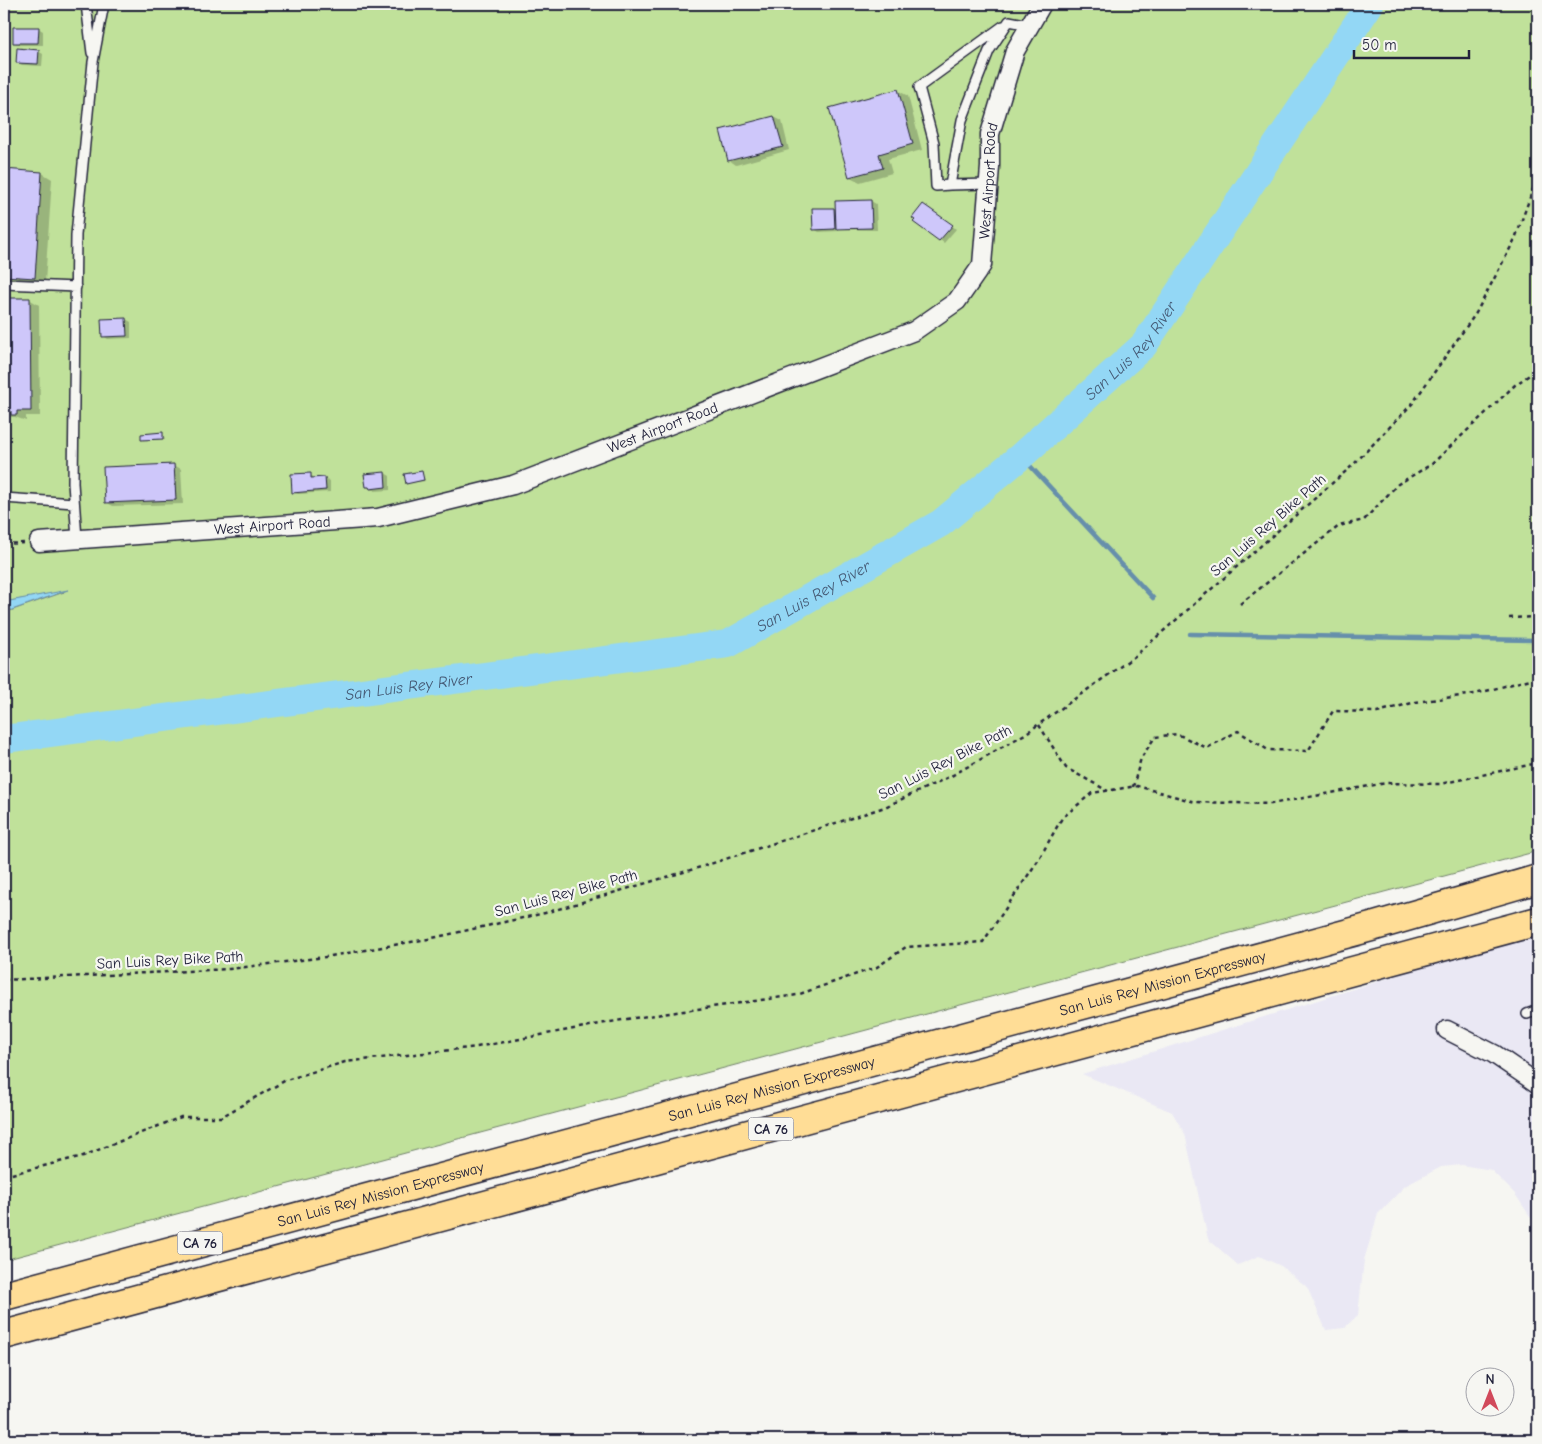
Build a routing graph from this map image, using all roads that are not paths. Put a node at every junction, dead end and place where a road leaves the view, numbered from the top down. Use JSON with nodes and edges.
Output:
{"nodes":[{"id":1,"x":86,"y":4,"type":"edge"},
{"id":2,"x":104,"y":4,"type":"edge"},
{"id":3,"x":1042,"y":4,"type":"edge"},
{"id":4,"x":1009,"y":21,"type":"junction"},
{"id":5,"x":1030,"y":25,"type":"junction"},
{"id":6,"x":93,"y":62,"type":"junction"},
{"id":7,"x":988,"y":184,"type":"junction"},
{"id":8,"x":950,"y":185,"type":"junction"},
{"id":9,"x":4,"y":284,"type":"edge"},
{"id":10,"x":76,"y":287,"type":"junction"},
{"id":11,"x":4,"y":498,"type":"edge"},
{"id":12,"x":74,"y":503,"type":"junction"},
{"id":13,"x":77,"y":539,"type":"junction"},
{"id":14,"x":39,"y":542,"type":"road end"},
{"id":15,"x":1538,"y":880,"type":"edge"},
{"id":16,"x":1538,"y":921,"type":"edge"},
{"id":17,"x":1538,"y":1010,"type":"edge"},
{"id":18,"x":1527,"y":1014,"type":"dead end"},
{"id":19,"x":1447,"y":1030,"type":"dead end"},
{"id":20,"x":1538,"y":1084,"type":"edge"},
{"id":21,"x":4,"y":1296,"type":"edge"},
{"id":22,"x":4,"y":1335,"type":"edge"}],
"edges":[{"from":1,"to":6,"type":"lane"},
{"from":2,"to":6,"type":"lane"},
{"from":3,"to":5,"type":"street","name":"West Airport Road"},
{"from":4,"to":5,"type":"lane"},
{"from":4,"to":8,"type":"lane"},
{"from":4,"to":8,"type":"lane"},
{"from":5,"to":7,"type":"street","name":"West Airport Road"},
{"from":6,"to":10,"type":"lane"},
{"from":7,"to":8,"type":"lane"},
{"from":7,"to":13,"type":"street","name":"West Airport Road"},
{"from":9,"to":10,"type":"lane"},
{"from":10,"to":12,"type":"lane"},
{"from":11,"to":12,"type":"lane"},
{"from":12,"to":13,"type":"lane"},
{"from":13,"to":14,"type":"street","name":"West Airport Road"},
{"from":15,"to":21,"type":"highway","name":"San Luis Rey Mission Expressway","number":"CA 76"},
{"from":16,"to":22,"type":"highway","number":"CA 76"},
{"from":17,"to":18,"type":"lane"},
{"from":19,"to":20,"type":"street"}]}
